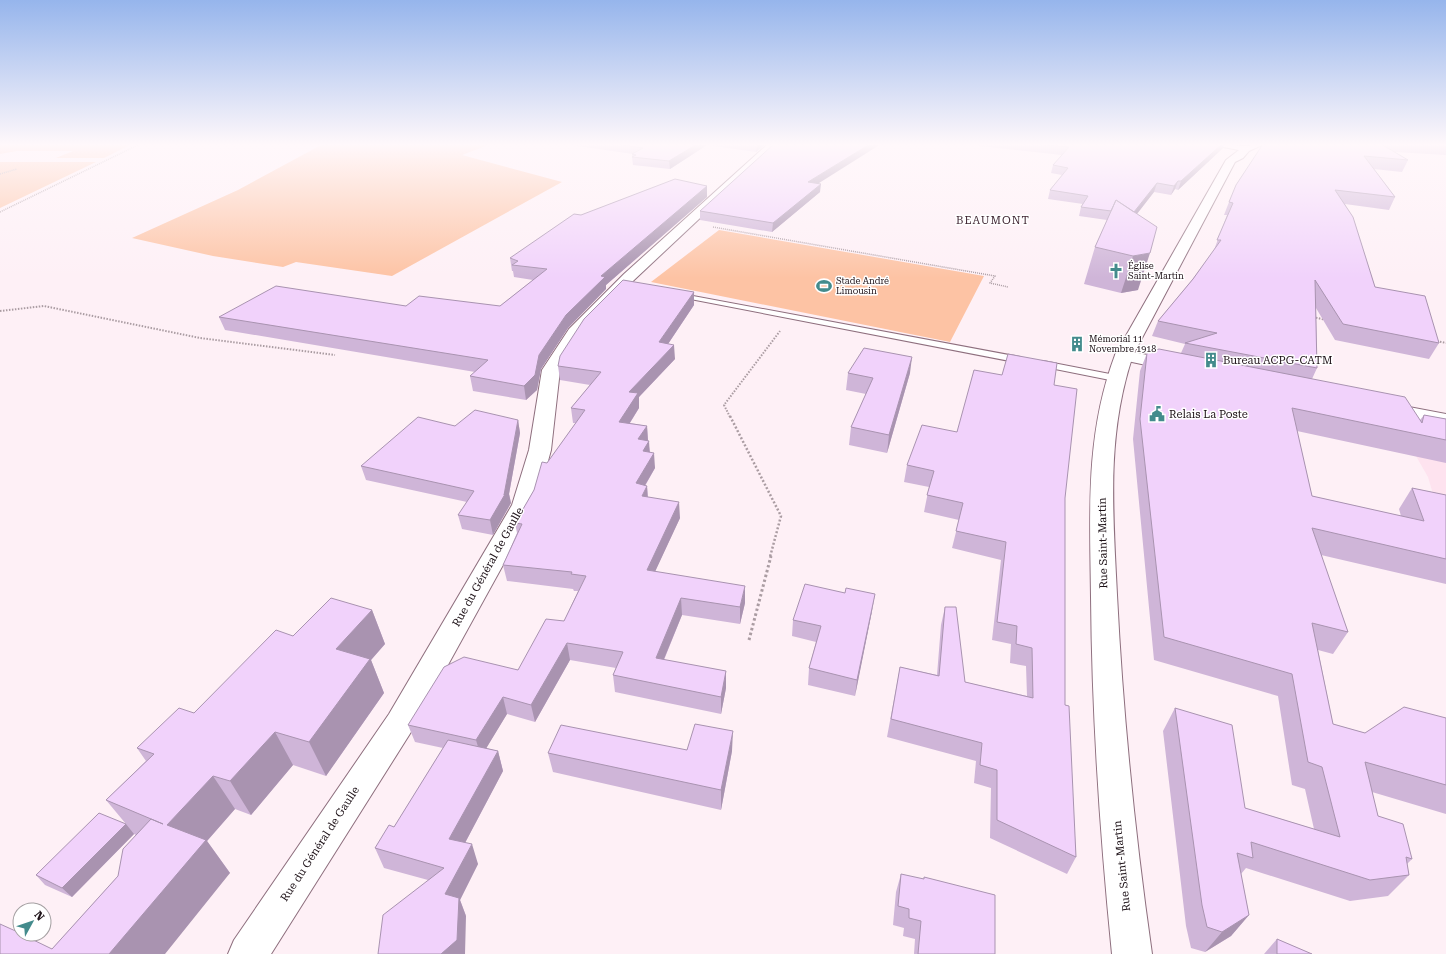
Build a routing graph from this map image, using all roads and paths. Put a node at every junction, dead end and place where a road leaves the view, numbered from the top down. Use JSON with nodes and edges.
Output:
{"nodes":[{"id":1,"x":48,"y":189,"type":"edge"},
{"id":2,"x":727,"y":189,"type":"edge"},
{"id":3,"x":1218,"y":189,"type":"edge"},
{"id":4,"x":0,"y":212,"type":"edge"},
{"id":5,"x":690,"y":223,"type":"junction"},
{"id":6,"x":1008,"y":287,"type":"dead end"},
{"id":7,"x":674,"y":294,"type":"edge"},
{"id":8,"x":0,"y":311,"type":"edge"},
{"id":9,"x":791,"y":316,"type":"junction"},
{"id":10,"x":1309,"y":316,"type":"edge"},
{"id":11,"x":1333,"y":321,"type":"edge"},
{"id":12,"x":1432,"y":341,"type":"edge"},
{"id":13,"x":1446,"y":343,"type":"edge"},
{"id":14,"x":335,"y":355,"type":"dead end"},
{"id":15,"x":1124,"y":355,"type":"junction"},
{"id":16,"x":1188,"y":369,"type":"edge"},
{"id":17,"x":1115,"y":378,"type":"junction"},
{"id":18,"x":1368,"y":405,"type":"edge"},
{"id":19,"x":1446,"y":420,"type":"edge"},
{"id":20,"x":749,"y":640,"type":"dead end"},
{"id":21,"x":248,"y":954,"type":"edge"},
{"id":22,"x":1132,"y":954,"type":"edge"}],
"edges":[{"from":1,"to":4,"type":"path"},
{"from":2,"to":5,"type":"street","name":"Rue du Général de Gaulle"},
{"from":3,"to":15,"type":"street","name":"Rue Saint-Martin"},
{"from":5,"to":6,"type":"path"},
{"from":5,"to":21,"type":"street","name":"Rue du Général de Gaulle"},
{"from":7,"to":9,"type":"lane"},
{"from":8,"to":14,"type":"path"},
{"from":9,"to":17,"type":"lane"},
{"from":9,"to":20,"type":"path"},
{"from":10,"to":11,"type":"path"},
{"from":12,"to":13,"type":"path"},
{"from":15,"to":16,"type":"street"},
{"from":15,"to":17,"type":"street","name":"Rue Saint-Martin"},
{"from":17,"to":22,"type":"street","name":"Rue Saint-Martin"},
{"from":18,"to":19,"type":"street"}]}
